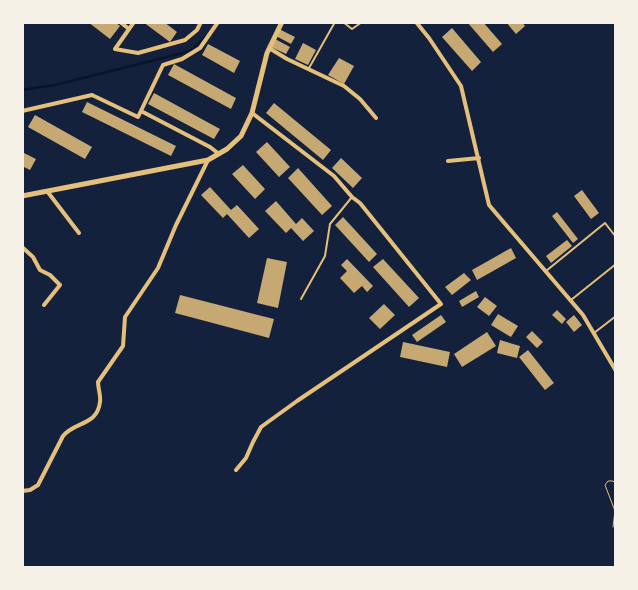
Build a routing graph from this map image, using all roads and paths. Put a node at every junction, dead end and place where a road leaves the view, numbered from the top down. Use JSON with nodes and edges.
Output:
{"nodes":[{"id":1,"x":120,"y":22,"type":"edge"},
{"id":2,"x":134,"y":22,"type":"edge"},
{"id":3,"x":201,"y":22,"type":"edge"},
{"id":4,"x":218,"y":22,"type":"edge"},
{"id":5,"x":282,"y":22,"type":"edge"},
{"id":6,"x":335,"y":22,"type":"edge"},
{"id":7,"x":343,"y":22,"type":"edge"},
{"id":8,"x":362,"y":22,"type":"edge"},
{"id":9,"x":416,"y":22,"type":"edge"},
{"id":10,"x":129,"y":29,"type":"junction"},
{"id":11,"x":269,"y":48,"type":"junction"},
{"id":12,"x":309,"y":69,"type":"junction"},
{"id":13,"x":22,"y":111,"type":"edge"},
{"id":14,"x":141,"y":111,"type":"junction"},
{"id":15,"x":252,"y":113,"type":"junction"},
{"id":16,"x":376,"y":118,"type":"dead end"},
{"id":17,"x":219,"y":154,"type":"junction"},
{"id":18,"x":479,"y":158,"type":"junction"},
{"id":19,"x":208,"y":160,"type":"junction"},
{"id":20,"x":448,"y":161,"type":"dead end"},
{"id":21,"x":47,"y":191,"type":"junction"},
{"id":22,"x":22,"y":196,"type":"edge"},
{"id":23,"x":352,"y":198,"type":"junction"},
{"id":24,"x":79,"y":233,"type":"dead end"},
{"id":25,"x":616,"y":237,"type":"edge"},
{"id":26,"x":22,"y":247,"type":"edge"},
{"id":27,"x":616,"y":264,"type":"edge"},
{"id":28,"x":546,"y":271,"type":"junction"},
{"id":29,"x":301,"y":299,"type":"dead end"},
{"id":30,"x":571,"y":300,"type":"junction"},
{"id":31,"x":44,"y":305,"type":"dead end"},
{"id":32,"x":616,"y":316,"type":"edge"},
{"id":33,"x":594,"y":333,"type":"junction"},
{"id":34,"x":616,"y":371,"type":"edge"},
{"id":35,"x":236,"y":470,"type":"dead end"},
{"id":36,"x":616,"y":484,"type":"edge"},
{"id":37,"x":22,"y":492,"type":"edge"},
{"id":38,"x":612,"y":527,"type":"dead end"}],
"edges":[{"from":1,"to":10,"type":"street"},
{"from":2,"to":10,"type":"street"},
{"from":3,"to":10,"type":"street"},
{"from":4,"to":14,"type":"street"},
{"from":5,"to":11,"type":"street"},
{"from":6,"to":12,"type":"lane"},
{"from":7,"to":8,"type":"lane"},
{"from":9,"to":18,"type":"street"},
{"from":11,"to":12,"type":"street"},
{"from":11,"to":15,"type":"street"},
{"from":12,"to":16,"type":"street"},
{"from":13,"to":14,"type":"street"},
{"from":14,"to":17,"type":"street"},
{"from":15,"to":17,"type":"street"},
{"from":15,"to":23,"type":"street"},
{"from":17,"to":19,"type":"street"},
{"from":18,"to":20,"type":"street"},
{"from":18,"to":28,"type":"street"},
{"from":19,"to":21,"type":"street"},
{"from":19,"to":37,"type":"street"},
{"from":21,"to":22,"type":"street"},
{"from":21,"to":24,"type":"street"},
{"from":23,"to":29,"type":"lane"},
{"from":23,"to":35,"type":"street"},
{"from":25,"to":28,"type":"lane"},
{"from":26,"to":31,"type":"street"},
{"from":27,"to":30,"type":"lane"},
{"from":28,"to":30,"type":"street"},
{"from":30,"to":33,"type":"street"},
{"from":32,"to":33,"type":"lane"},
{"from":33,"to":34,"type":"street"},
{"from":36,"to":38,"type":"path"}]}
